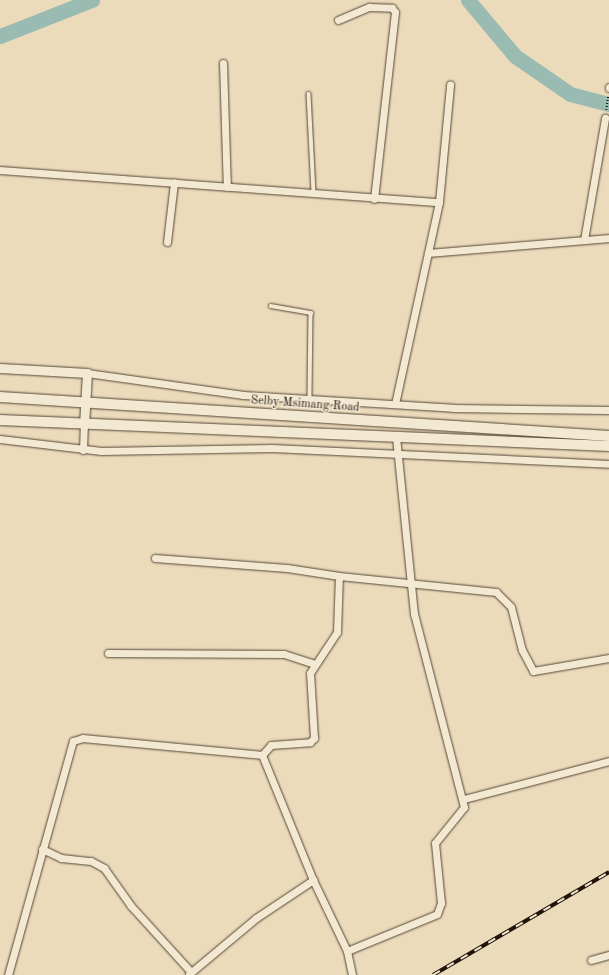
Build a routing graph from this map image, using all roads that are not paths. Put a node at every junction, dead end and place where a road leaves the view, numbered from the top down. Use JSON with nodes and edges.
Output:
{"nodes":[{"id":1,"x":338,"y":20,"type":"dead end"},
{"id":2,"x":223,"y":63,"type":"dead end"},
{"id":3,"x":450,"y":85,"type":"dead end"},
{"id":4,"x":309,"y":94,"type":"dead end"},
{"id":5,"x":605,"y":118,"type":"road end"},
{"id":6,"x":0,"y":170,"type":"edge"},
{"id":7,"x":174,"y":182,"type":"junction"},
{"id":8,"x":227,"y":187,"type":"junction"},
{"id":9,"x":314,"y":195,"type":"junction"},
{"id":10,"x":374,"y":199,"type":"junction"},
{"id":11,"x":439,"y":202,"type":"junction"},
{"id":12,"x":609,"y":238,"type":"edge"},
{"id":13,"x":584,"y":240,"type":"junction"},
{"id":14,"x":167,"y":242,"type":"dead end"},
{"id":15,"x":428,"y":253,"type":"junction"},
{"id":16,"x":271,"y":306,"type":"dead end"},
{"id":17,"x":0,"y":368,"type":"edge"},
{"id":18,"x":87,"y":373,"type":"junction"},
{"id":19,"x":0,"y":397,"type":"edge"},
{"id":20,"x":310,"y":399,"type":"junction"},
{"id":21,"x":86,"y":401,"type":"junction"},
{"id":22,"x":395,"y":404,"type":"junction"},
{"id":23,"x":609,"y":410,"type":"edge"},
{"id":24,"x":0,"y":420,"type":"edge"},
{"id":25,"x":84,"y":425,"type":"junction"},
{"id":26,"x":396,"y":436,"type":"junction"},
{"id":27,"x":609,"y":436,"type":"edge"},
{"id":28,"x":0,"y":439,"type":"edge"},
{"id":29,"x":609,"y":446,"type":"edge"},
{"id":30,"x":83,"y":450,"type":"junction"},
{"id":31,"x":400,"y":455,"type":"junction"},
{"id":32,"x":609,"y":464,"type":"edge"},
{"id":33,"x":155,"y":558,"type":"dead end"},
{"id":34,"x":339,"y":576,"type":"junction"},
{"id":35,"x":410,"y":581,"type":"junction"},
{"id":36,"x":108,"y":653,"type":"dead end"},
{"id":37,"x":609,"y":658,"type":"edge"},
{"id":38,"x":314,"y":664,"type":"junction"},
{"id":39,"x":262,"y":755,"type":"junction"},
{"id":40,"x":609,"y":761,"type":"edge"},
{"id":41,"x":464,"y":800,"type":"junction"},
{"id":42,"x":42,"y":849,"type":"junction"},
{"id":43,"x":313,"y":880,"type":"junction"},
{"id":44,"x":347,"y":951,"type":"junction"},
{"id":45,"x":609,"y":955,"type":"edge"},
{"id":46,"x":592,"y":960,"type":"dead end"},
{"id":47,"x":189,"y":974,"type":"edge"},
{"id":48,"x":8,"y":975,"type":"edge"},
{"id":49,"x":352,"y":975,"type":"edge"}],
"edges":[{"from":1,"to":10,"type":"street"},
{"from":2,"to":8,"type":"street"},
{"from":3,"to":11,"type":"street"},
{"from":4,"to":9,"type":"lane"},
{"from":5,"to":13,"type":"street"},
{"from":6,"to":7,"type":"street"},
{"from":7,"to":8,"type":"street"},
{"from":7,"to":14,"type":"street"},
{"from":8,"to":9,"type":"street"},
{"from":9,"to":10,"type":"street"},
{"from":10,"to":11,"type":"street"},
{"from":11,"to":15,"type":"street"},
{"from":12,"to":13,"type":"street"},
{"from":13,"to":15,"type":"street"},
{"from":15,"to":22,"type":"street"},
{"from":16,"to":20,"type":"lane"},
{"from":17,"to":18,"type":"street"},
{"from":18,"to":20,"type":"street"},
{"from":18,"to":21,"type":"street"},
{"from":19,"to":21,"type":"main road","name":"Selby Msimang Road"},
{"from":20,"to":22,"type":"street"},
{"from":21,"to":25,"type":"street"},
{"from":21,"to":27,"type":"main road","name":"Selby Msimang Road"},
{"from":22,"to":23,"type":"street"},
{"from":24,"to":25,"type":"main road","name":"Selby Msimang Road"},
{"from":25,"to":26,"type":"main road","name":"Selby Msimang Road"},
{"from":25,"to":30,"type":"street"},
{"from":26,"to":29,"type":"main road","name":"Selby Msimang Road"},
{"from":26,"to":31,"type":"street"},
{"from":28,"to":30,"type":"street"},
{"from":30,"to":31,"type":"street"},
{"from":31,"to":32,"type":"street"},
{"from":31,"to":35,"type":"street"},
{"from":33,"to":34,"type":"street"},
{"from":34,"to":35,"type":"street"},
{"from":34,"to":38,"type":"street"},
{"from":35,"to":37,"type":"street"},
{"from":35,"to":41,"type":"street"},
{"from":36,"to":38,"type":"street"},
{"from":38,"to":39,"type":"street"},
{"from":39,"to":42,"type":"street"},
{"from":39,"to":43,"type":"street"},
{"from":40,"to":41,"type":"street"},
{"from":41,"to":44,"type":"street"},
{"from":42,"to":47,"type":"street"},
{"from":42,"to":48,"type":"street"},
{"from":43,"to":44,"type":"street"},
{"from":43,"to":47,"type":"street"},
{"from":44,"to":49,"type":"street"},
{"from":45,"to":46,"type":"street"}]}
